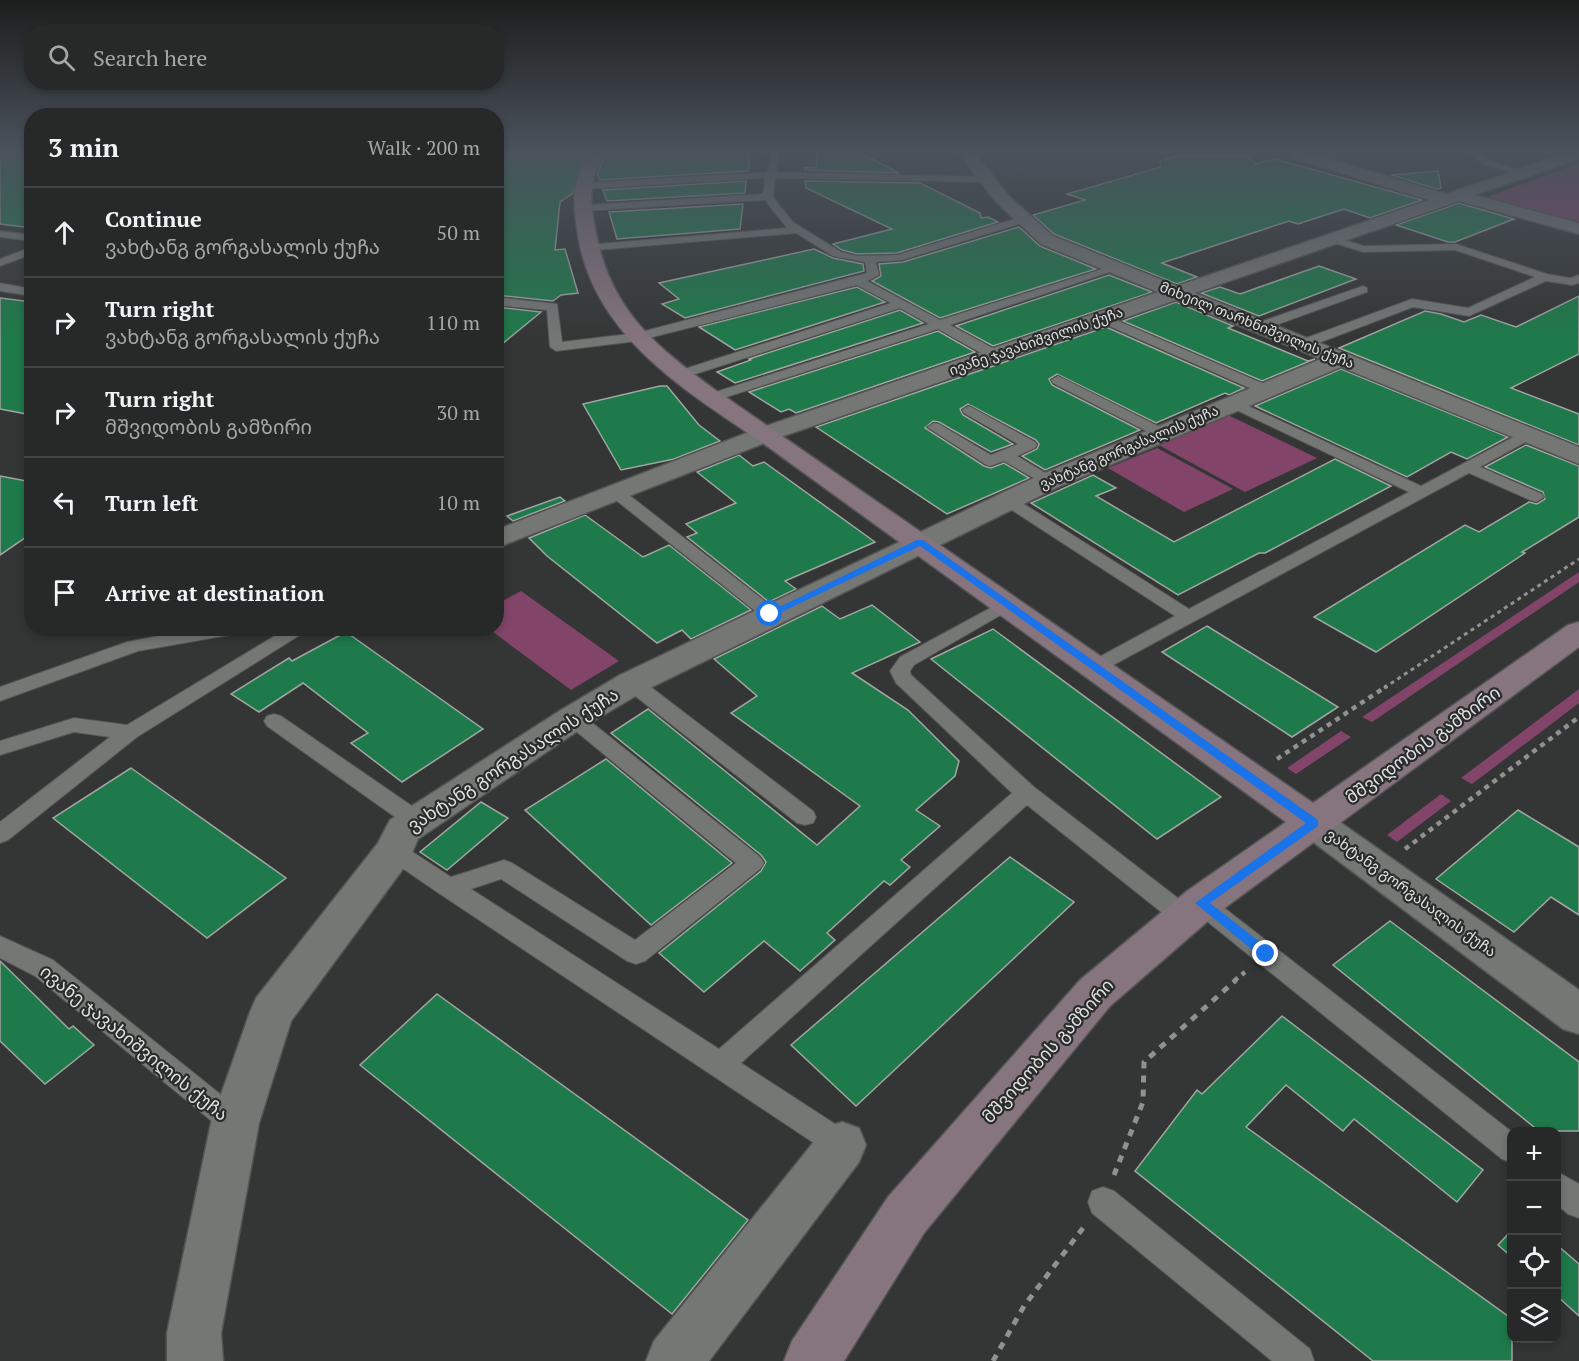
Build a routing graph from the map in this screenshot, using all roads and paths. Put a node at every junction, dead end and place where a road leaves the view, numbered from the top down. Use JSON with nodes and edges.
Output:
{"nodes":[{"id":1,"x":585,"y":215,"type":"edge"},
{"id":2,"x":782,"y":215,"type":"edge"},
{"id":3,"x":1017,"y":215,"type":"edge"},
{"id":4,"x":1404,"y":215,"type":"edge"},
{"id":5,"x":1518,"y":215,"type":"edge"},
{"id":6,"x":1022,"y":220,"type":"junction"},
{"id":7,"x":796,"y":230,"type":"junction"},
{"id":8,"x":1579,"y":230,"type":"edge"},
{"id":9,"x":0,"y":234,"type":"edge"},
{"id":10,"x":24,"y":237,"type":"edge"},
{"id":11,"x":1332,"y":239,"type":"junction"},
{"id":12,"x":586,"y":248,"type":"junction"},
{"id":13,"x":24,"y":253,"type":"edge"},
{"id":14,"x":870,"y":260,"type":"junction"},
{"id":15,"x":0,"y":263,"type":"edge"},
{"id":16,"x":1116,"y":268,"type":"junction"},
{"id":17,"x":1545,"y":277,"type":"junction"},
{"id":18,"x":1579,"y":278,"type":"edge"},
{"id":19,"x":858,"y":281,"type":"junction"},
{"id":20,"x":0,"y":287,"type":"edge"},
{"id":21,"x":1363,"y":290,"type":"dead end"},
{"id":22,"x":24,"y":292,"type":"edge"},
{"id":23,"x":1179,"y":293,"type":"junction"},
{"id":24,"x":504,"y":302,"type":"edge"},
{"id":25,"x":901,"y":304,"type":"junction"},
{"id":26,"x":1102,"y":318,"type":"junction"},
{"id":27,"x":938,"y":324,"type":"junction"},
{"id":28,"x":1262,"y":326,"type":"junction"},
{"id":29,"x":637,"y":338,"type":"junction"},
{"id":30,"x":1303,"y":344,"type":"junction"},
{"id":31,"x":995,"y":355,"type":"junction"},
{"id":32,"x":1341,"y":359,"type":"junction"},
{"id":33,"x":680,"y":375,"type":"junction"},
{"id":34,"x":1058,"y":380,"type":"dead end"},
{"id":35,"x":1266,"y":390,"type":"junction"},
{"id":36,"x":711,"y":398,"type":"junction"},
{"id":37,"x":1233,"y":403,"type":"junction"},
{"id":38,"x":969,"y":410,"type":"dead end"},
{"id":39,"x":934,"y":427,"type":"dead end"},
{"id":40,"x":1161,"y":433,"type":"junction"},
{"id":41,"x":766,"y":434,"type":"junction"},
{"id":42,"x":1528,"y":435,"type":"junction"},
{"id":43,"x":1005,"y":455,"type":"junction"},
{"id":44,"x":1579,"y":456,"type":"edge"},
{"id":45,"x":1468,"y":467,"type":"junction"},
{"id":46,"x":1048,"y":481,"type":"junction"},
{"id":47,"x":1422,"y":492,"type":"junction"},
{"id":48,"x":618,"y":494,"type":"junction"},
{"id":49,"x":1536,"y":497,"type":"dead end"},
{"id":50,"x":1007,"y":500,"type":"junction"},
{"id":51,"x":504,"y":537,"type":"edge"},
{"id":52,"x":920,"y":542,"type":"junction"},
{"id":53,"x":1579,"y":559,"type":"edge"},
{"id":54,"x":1007,"y":604,"type":"junction"},
{"id":55,"x":770,"y":614,"type":"junction"},
{"id":56,"x":1189,"y":617,"type":"junction"},
{"id":57,"x":1579,"y":632,"type":"edge"},
{"id":58,"x":187,"y":636,"type":"edge"},
{"id":59,"x":289,"y":636,"type":"edge"},
{"id":60,"x":1095,"y":667,"type":"junction"},
{"id":61,"x":632,"y":682,"type":"junction"},
{"id":62,"x":0,"y":694,"type":"edge"},
{"id":63,"x":1579,"y":717,"type":"edge"},
{"id":64,"x":573,"y":718,"type":"junction"},
{"id":65,"x":274,"y":721,"type":"dead end"},
{"id":66,"x":130,"y":732,"type":"junction"},
{"id":67,"x":0,"y":748,"type":"edge"},
{"id":68,"x":1275,"y":760,"type":"dead end"},
{"id":69,"x":1026,"y":793,"type":"junction"},
{"id":70,"x":804,"y":817,"type":"dead end"},
{"id":71,"x":417,"y":821,"type":"junction"},
{"id":72,"x":1314,"y":823,"type":"junction"},
{"id":73,"x":0,"y":834,"type":"edge"},
{"id":74,"x":1402,"y":850,"type":"dead end"},
{"id":75,"x":394,"y":851,"type":"junction"},
{"id":76,"x":448,"y":887,"type":"junction"},
{"id":77,"x":1192,"y":909,"type":"junction"},
{"id":78,"x":0,"y":946,"type":"edge"},
{"id":79,"x":1266,"y":954,"type":"junction"},
{"id":80,"x":1579,"y":1015,"type":"edge"},
{"id":81,"x":720,"y":1065,"type":"junction"},
{"id":82,"x":235,"y":1124,"type":"junction"},
{"id":83,"x":842,"y":1145,"type":"joint"},
{"id":84,"x":1507,"y":1145,"type":"edge"},
{"id":85,"x":1561,"y":1188,"type":"edge"},
{"id":86,"x":1103,"y":1202,"type":"junction"},
{"id":87,"x":1579,"y":1203,"type":"edge"},
{"id":88,"x":195,"y":1361,"type":"edge"},
{"id":89,"x":674,"y":1361,"type":"edge"},
{"id":90,"x":812,"y":1361,"type":"edge"},
{"id":91,"x":993,"y":1361,"type":"edge"},
{"id":92,"x":1298,"y":1361,"type":"edge"}],
"edges":[{"from":1,"to":12,"type":"street","name":"ვახტანგ გორგასალის ქუჩა"},
{"from":2,"to":7,"type":"lane"},
{"from":3,"to":6,"type":"street","name":"მიხეილ თარხნიშვილის ქუჩა"},
{"from":4,"to":11,"type":"street","name":"ივანე ჯავახიშვილის ქუჩა"},
{"from":5,"to":8,"type":"street"},
{"from":6,"to":14,"type":"lane"},
{"from":6,"to":16,"type":"street","name":"მიხეილ თარხნიშვილის ქუჩა"},
{"from":7,"to":12,"type":"lane"},
{"from":7,"to":14,"type":"lane"},
{"from":9,"to":10,"type":"lane"},
{"from":11,"to":17,"type":"lane"},
{"from":11,"to":23,"type":"street","name":"ივანე ჯავახიშვილის ქუჩა"},
{"from":12,"to":29,"type":"street","name":"ვახტანგ გორგასალის ქუჩა"},
{"from":13,"to":15,"type":"lane"},
{"from":14,"to":19,"type":"lane"},
{"from":16,"to":23,"type":"street","name":"მიხეილ თარხნიშვილის ქუჩა"},
{"from":16,"to":27,"type":"lane"},
{"from":17,"to":18,"type":"lane"},
{"from":17,"to":30,"type":"lane"},
{"from":19,"to":25,"type":"lane"},
{"from":19,"to":29,"type":"lane"},
{"from":20,"to":22,"type":"lane"},
{"from":21,"to":28,"type":"lane"},
{"from":23,"to":26,"type":"street","name":"ივანე ჯავახიშვილის ქუჩა"},
{"from":23,"to":28,"type":"street","name":"მიხეილ თარხნიშვილის ქუჩა"},
{"from":24,"to":29,"type":"lane"},
{"from":25,"to":27,"type":"lane"},
{"from":25,"to":33,"type":"lane"},
{"from":26,"to":31,"type":"street","name":"ივანე ჯავახიშვილის ქუჩა"},
{"from":26,"to":35,"type":"lane"},
{"from":27,"to":31,"type":"lane"},
{"from":27,"to":36,"type":"lane"},
{"from":28,"to":30,"type":"street","name":"მიხეილ თარხნიშვილის ქუჩა"},
{"from":29,"to":33,"type":"street","name":"ვახტანგ გორგასალის ქუჩა"},
{"from":30,"to":32,"type":"street","name":"მიხეილ თარხნიშვილის ქუჩა"},
{"from":31,"to":41,"type":"street","name":"ივანე ჯავახიშვილის ქუჩა"},
{"from":32,"to":35,"type":"street","name":"ვახტანგ გორგასალის ქუჩა"},
{"from":32,"to":42,"type":"street","name":"მიხეილ თარხნიშვილის ქუჩა"},
{"from":33,"to":36,"type":"street","name":"ვახტანგ გორგასალის ქუჩა"},
{"from":34,"to":40,"type":"lane"},
{"from":35,"to":37,"type":"street","name":"ვახტანგ გორგასალის ქუჩა"},
{"from":36,"to":41,"type":"street","name":"ვახტანგ გორგასალის ქუჩა"},
{"from":37,"to":40,"type":"street","name":"ვახტანგ გორგასალის ქუჩა"},
{"from":37,"to":47,"type":"lane"},
{"from":38,"to":43,"type":"lane"},
{"from":39,"to":43,"type":"lane"},
{"from":40,"to":46,"type":"street","name":"ვახტანგ გორგასალის ქუჩა"},
{"from":41,"to":48,"type":"street","name":"ივანე ჯავახიშვილის ქუჩა"},
{"from":41,"to":52,"type":"street","name":"ვახტანგ გორგასალის ქუჩა"},
{"from":42,"to":44,"type":"street","name":"მიხეილ თარხნიშვილის ქუჩა"},
{"from":42,"to":45,"type":"lane"},
{"from":43,"to":46,"type":"lane"},
{"from":45,"to":47,"type":"lane"},
{"from":45,"to":49,"type":"lane"},
{"from":46,"to":50,"type":"street","name":"ვახტანგ გორგასალის ქუჩა"},
{"from":47,"to":56,"type":"lane"},
{"from":48,"to":51,"type":"street","name":"ივანე ჯავახიშვილის ქუჩა"},
{"from":48,"to":55,"type":"lane"},
{"from":50,"to":52,"type":"street","name":"ვახტანგ გორგასალის ქუჩა"},
{"from":50,"to":56,"type":"lane"},
{"from":52,"to":54,"type":"street","name":"ვახტანგ გორგასალის ქუჩა"},
{"from":52,"to":55,"type":"street","name":"ვახტანგ გორგასალის ქუჩა"},
{"from":53,"to":68,"type":"path"},
{"from":54,"to":60,"type":"street","name":"ვახტანგ გორგასალის ქუჩა"},
{"from":54,"to":69,"type":"lane"},
{"from":55,"to":61,"type":"street","name":"ვახტანგ გორგასალის ქუჩა"},
{"from":56,"to":60,"type":"lane"},
{"from":57,"to":72,"type":"street","name":"მშვიდობის გამზირი"},
{"from":58,"to":62,"type":"lane"},
{"from":59,"to":66,"type":"lane"},
{"from":60,"to":72,"type":"street","name":"ვახტანგ გორგასალის ქუჩა"},
{"from":61,"to":64,"type":"street","name":"ვახტანგ გორგასალის ქუჩა"},
{"from":61,"to":70,"type":"lane"},
{"from":63,"to":74,"type":"path"},
{"from":64,"to":71,"type":"street","name":"ვახტანგ გორგასალის ქუჩა"},
{"from":64,"to":76,"type":"lane"},
{"from":65,"to":71,"type":"lane"},
{"from":66,"to":67,"type":"lane"},
{"from":66,"to":73,"type":"lane"},
{"from":69,"to":77,"type":"lane"},
{"from":69,"to":81,"type":"lane"},
{"from":71,"to":75,"type":"street","name":"ვახტანგ გორგასალის ქუჩა"},
{"from":72,"to":77,"type":"street","name":"მშვიდობის გამზირი"},
{"from":72,"to":80,"type":"street","name":"ვახტანგ გორგასალის ქუჩა"},
{"from":75,"to":76,"type":"lane"},
{"from":75,"to":82,"type":"street","name":"ვახტანგ გორგასალის ქუჩა"},
{"from":76,"to":81,"type":"lane"},
{"from":77,"to":79,"type":"lane"},
{"from":77,"to":90,"type":"street","name":"მშვიდობის გამზირი"},
{"from":78,"to":82,"type":"lane","name":"ივანე ჯავახიშვილის ქუჩა"},
{"from":79,"to":84,"type":"lane"},
{"from":79,"to":86,"type":"path"},
{"from":81,"to":83,"type":"lane"},
{"from":82,"to":88,"type":"street","name":"ვახტანგ გორგასალის ქუჩა"},
{"from":83,"to":89,"type":"street"},
{"from":85,"to":87,"type":"lane"},
{"from":86,"to":91,"type":"path"},
{"from":86,"to":92,"type":"lane"}]}
